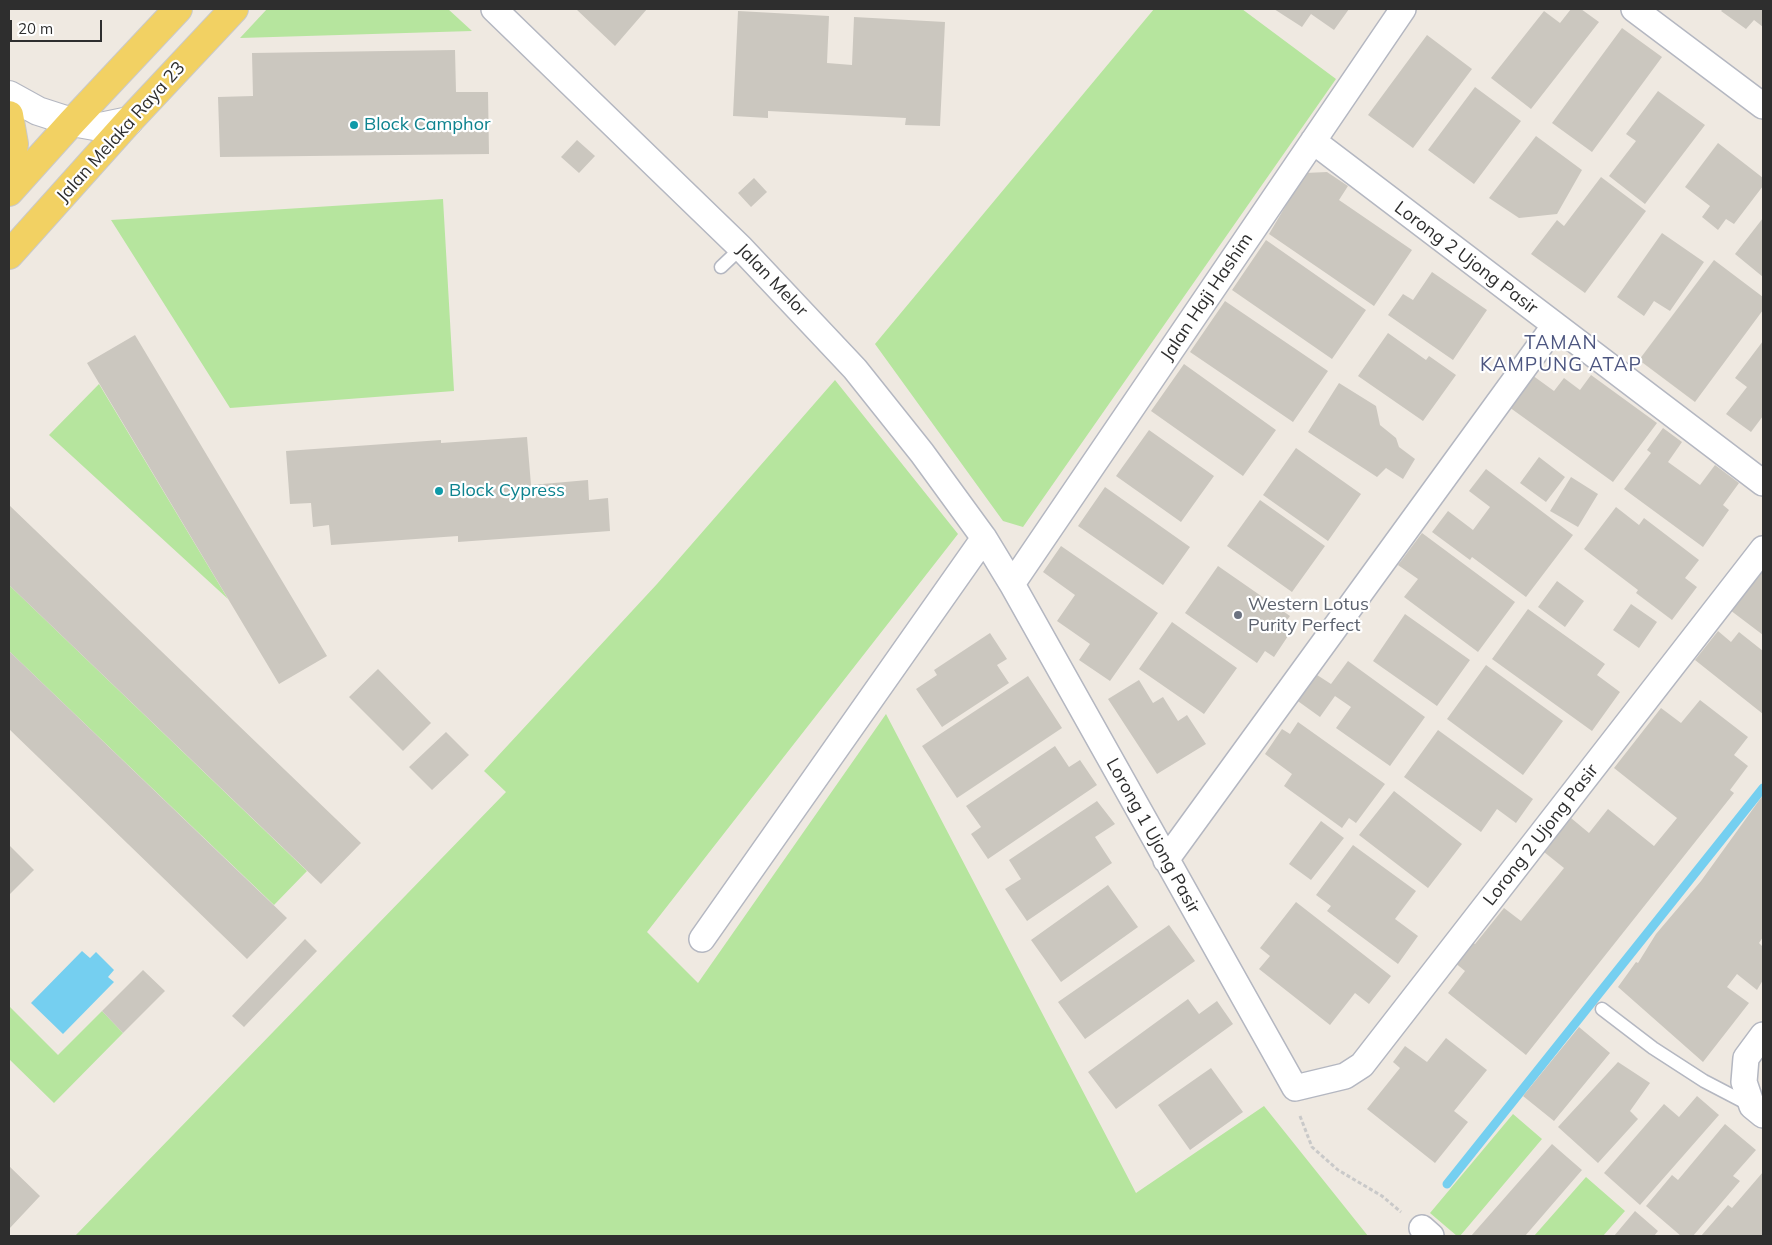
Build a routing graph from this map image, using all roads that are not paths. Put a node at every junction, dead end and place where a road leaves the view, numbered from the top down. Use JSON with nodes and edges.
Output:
{"nodes":[{"id":1,"x":178,"y":9,"type":"edge"},
{"id":2,"x":234,"y":9,"type":"edge"},
{"id":3,"x":494,"y":9,"type":"edge"},
{"id":4,"x":1402,"y":9,"type":"edge"},
{"id":5,"x":1634,"y":9,"type":"edge"},
{"id":6,"x":9,"y":95,"type":"edge"},
{"id":7,"x":1763,"y":106,"type":"edge"},
{"id":8,"x":9,"y":115,"type":"edge"},
{"id":9,"x":129,"y":121,"type":"junction"},
{"id":10,"x":72,"y":122,"type":"junction"},
{"id":11,"x":1313,"y":141,"type":"junction"},
{"id":12,"x":9,"y":174,"type":"edge"},
{"id":13,"x":9,"y":192,"type":"edge"},
{"id":14,"x":741,"y":248,"type":"junction"},
{"id":15,"x":9,"y":255,"type":"edge"},
{"id":16,"x":721,"y":267,"type":"dead end"},
{"id":17,"x":1555,"y":325,"type":"junction"},
{"id":18,"x":1763,"y":484,"type":"edge"},
{"id":19,"x":984,"y":538,"type":"junction"},
{"id":20,"x":1763,"y":549,"type":"edge"},
{"id":21,"x":1012,"y":584,"type":"junction"},
{"id":22,"x":1166,"y":860,"type":"junction"},
{"id":23,"x":702,"y":939,"type":"dead end"},
{"id":24,"x":1602,"y":1009,"type":"dead end"},
{"id":25,"x":1763,"y":1035,"type":"edge"},
{"id":26,"x":1295,"y":1088,"type":"joint"},
{"id":27,"x":1758,"y":1111,"type":"edge"}],
"edges":[{"from":1,"to":10,"type":"main road"},
{"from":2,"to":9,"type":"main road","name":"Jalan Melaka Raya 23"},
{"from":3,"to":14,"type":"street","name":"Jalan Melor"},
{"from":4,"to":11,"type":"street","name":"Jalan Haji Hashim"},
{"from":5,"to":7,"type":"street"},
{"from":6,"to":10,"type":"main road"},
{"from":8,"to":12,"type":"main road"},
{"from":9,"to":10,"type":"main road"},
{"from":9,"to":15,"type":"main road","name":"Jalan Melaka Raya 23"},
{"from":10,"to":13,"type":"main road"},
{"from":11,"to":17,"type":"street","name":"Lorong 2 Ujong Pasir"},
{"from":11,"to":21,"type":"street","name":"Jalan Haji Hashim"},
{"from":14,"to":16,"type":"lane"},
{"from":14,"to":19,"type":"street","name":"Jalan Melor"},
{"from":17,"to":18,"type":"street","name":"Lorong 2 Ujong Pasir"},
{"from":17,"to":22,"type":"street"},
{"from":19,"to":21,"type":"street","name":"Jalan Melor"},
{"from":19,"to":23,"type":"street"},
{"from":20,"to":26,"type":"street","name":"Lorong 2 Ujong Pasir"},
{"from":21,"to":22,"type":"street","name":"Lorong 1 Ujong Pasir"},
{"from":22,"to":26,"type":"street","name":"Lorong 1 Ujong Pasir"},
{"from":24,"to":27,"type":"lane"},
{"from":25,"to":27,"type":"street"}]}
